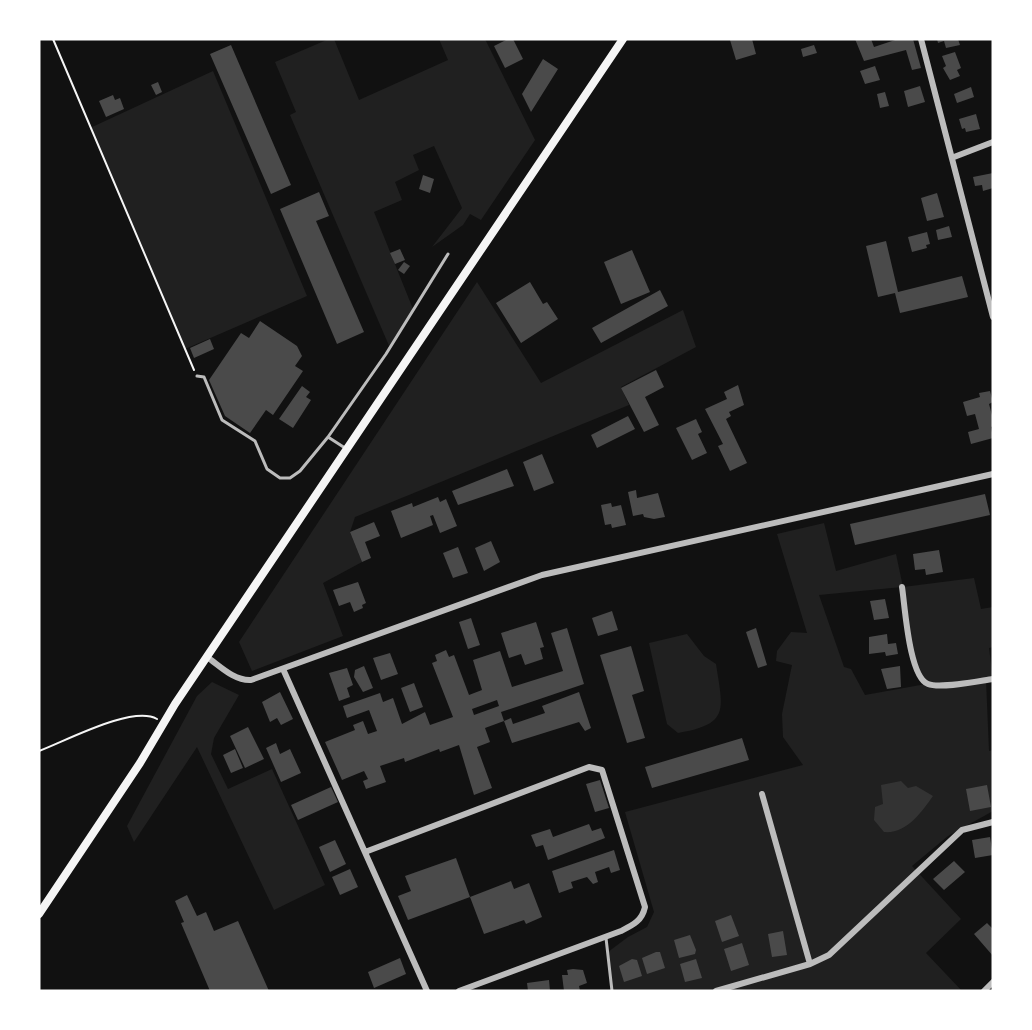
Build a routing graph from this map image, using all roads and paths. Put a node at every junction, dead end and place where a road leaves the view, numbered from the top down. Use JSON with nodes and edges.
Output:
{"nodes":[{"id":1,"x":53,"y":39,"type":"edge"},
{"id":2,"x":622,"y":39,"type":"edge"},
{"id":3,"x":921,"y":39,"type":"edge"},
{"id":4,"x":993,"y":142,"type":"edge"},
{"id":5,"x":954,"y":157,"type":"junction"},
{"id":6,"x":448,"y":254,"type":"dead end"},
{"id":7,"x":993,"y":317,"type":"edge"},
{"id":8,"x":196,"y":376,"type":"joint"},
{"id":9,"x":328,"y":436,"type":"junction"},
{"id":10,"x":348,"y":450,"type":"junction"},
{"id":11,"x":993,"y":474,"type":"edge"},
{"id":12,"x":903,"y":587,"type":"dead end"},
{"id":13,"x":207,"y":657,"type":"junction"},
{"id":14,"x":283,"y":669,"type":"junction"},
{"id":15,"x":993,"y":679,"type":"edge"},
{"id":16,"x":164,"y":722,"type":"junction"},
{"id":17,"x":39,"y":751,"type":"edge"},
{"id":18,"x":762,"y":794,"type":"dead end"},
{"id":19,"x":993,"y":822,"type":"edge"},
{"id":20,"x":365,"y":852,"type":"junction"},
{"id":21,"x":39,"y":914,"type":"edge"},
{"id":22,"x":606,"y":936,"type":"junction"},
{"id":23,"x":810,"y":964,"type":"junction"},
{"id":24,"x":993,"y":982,"type":"edge"},
{"id":25,"x":427,"y":991,"type":"edge"},
{"id":26,"x":459,"y":991,"type":"edge"},
{"id":27,"x":612,"y":991,"type":"edge"},
{"id":28,"x":716,"y":991,"type":"edge"},
{"id":29,"x":984,"y":991,"type":"edge"}],
"edges":[{"from":1,"to":8,"type":"path"},
{"from":2,"to":10,"type":"main road"},
{"from":3,"to":5,"type":"street"},
{"from":4,"to":5,"type":"street"},
{"from":5,"to":7,"type":"street"},
{"from":6,"to":9,"type":"lane"},
{"from":8,"to":9,"type":"lane"},
{"from":9,"to":10,"type":"lane"},
{"from":10,"to":13,"type":"main road"},
{"from":11,"to":14,"type":"street"},
{"from":12,"to":15,"type":"street"},
{"from":13,"to":14,"type":"street"},
{"from":13,"to":16,"type":"main road"},
{"from":14,"to":20,"type":"street"},
{"from":16,"to":17,"type":"path"},
{"from":16,"to":21,"type":"main road"},
{"from":18,"to":23,"type":"street"},
{"from":19,"to":23,"type":"street"},
{"from":20,"to":22,"type":"street"},
{"from":20,"to":25,"type":"street"},
{"from":22,"to":26,"type":"street"},
{"from":22,"to":27,"type":"lane"},
{"from":23,"to":28,"type":"street"},
{"from":24,"to":29,"type":"street"}]}
